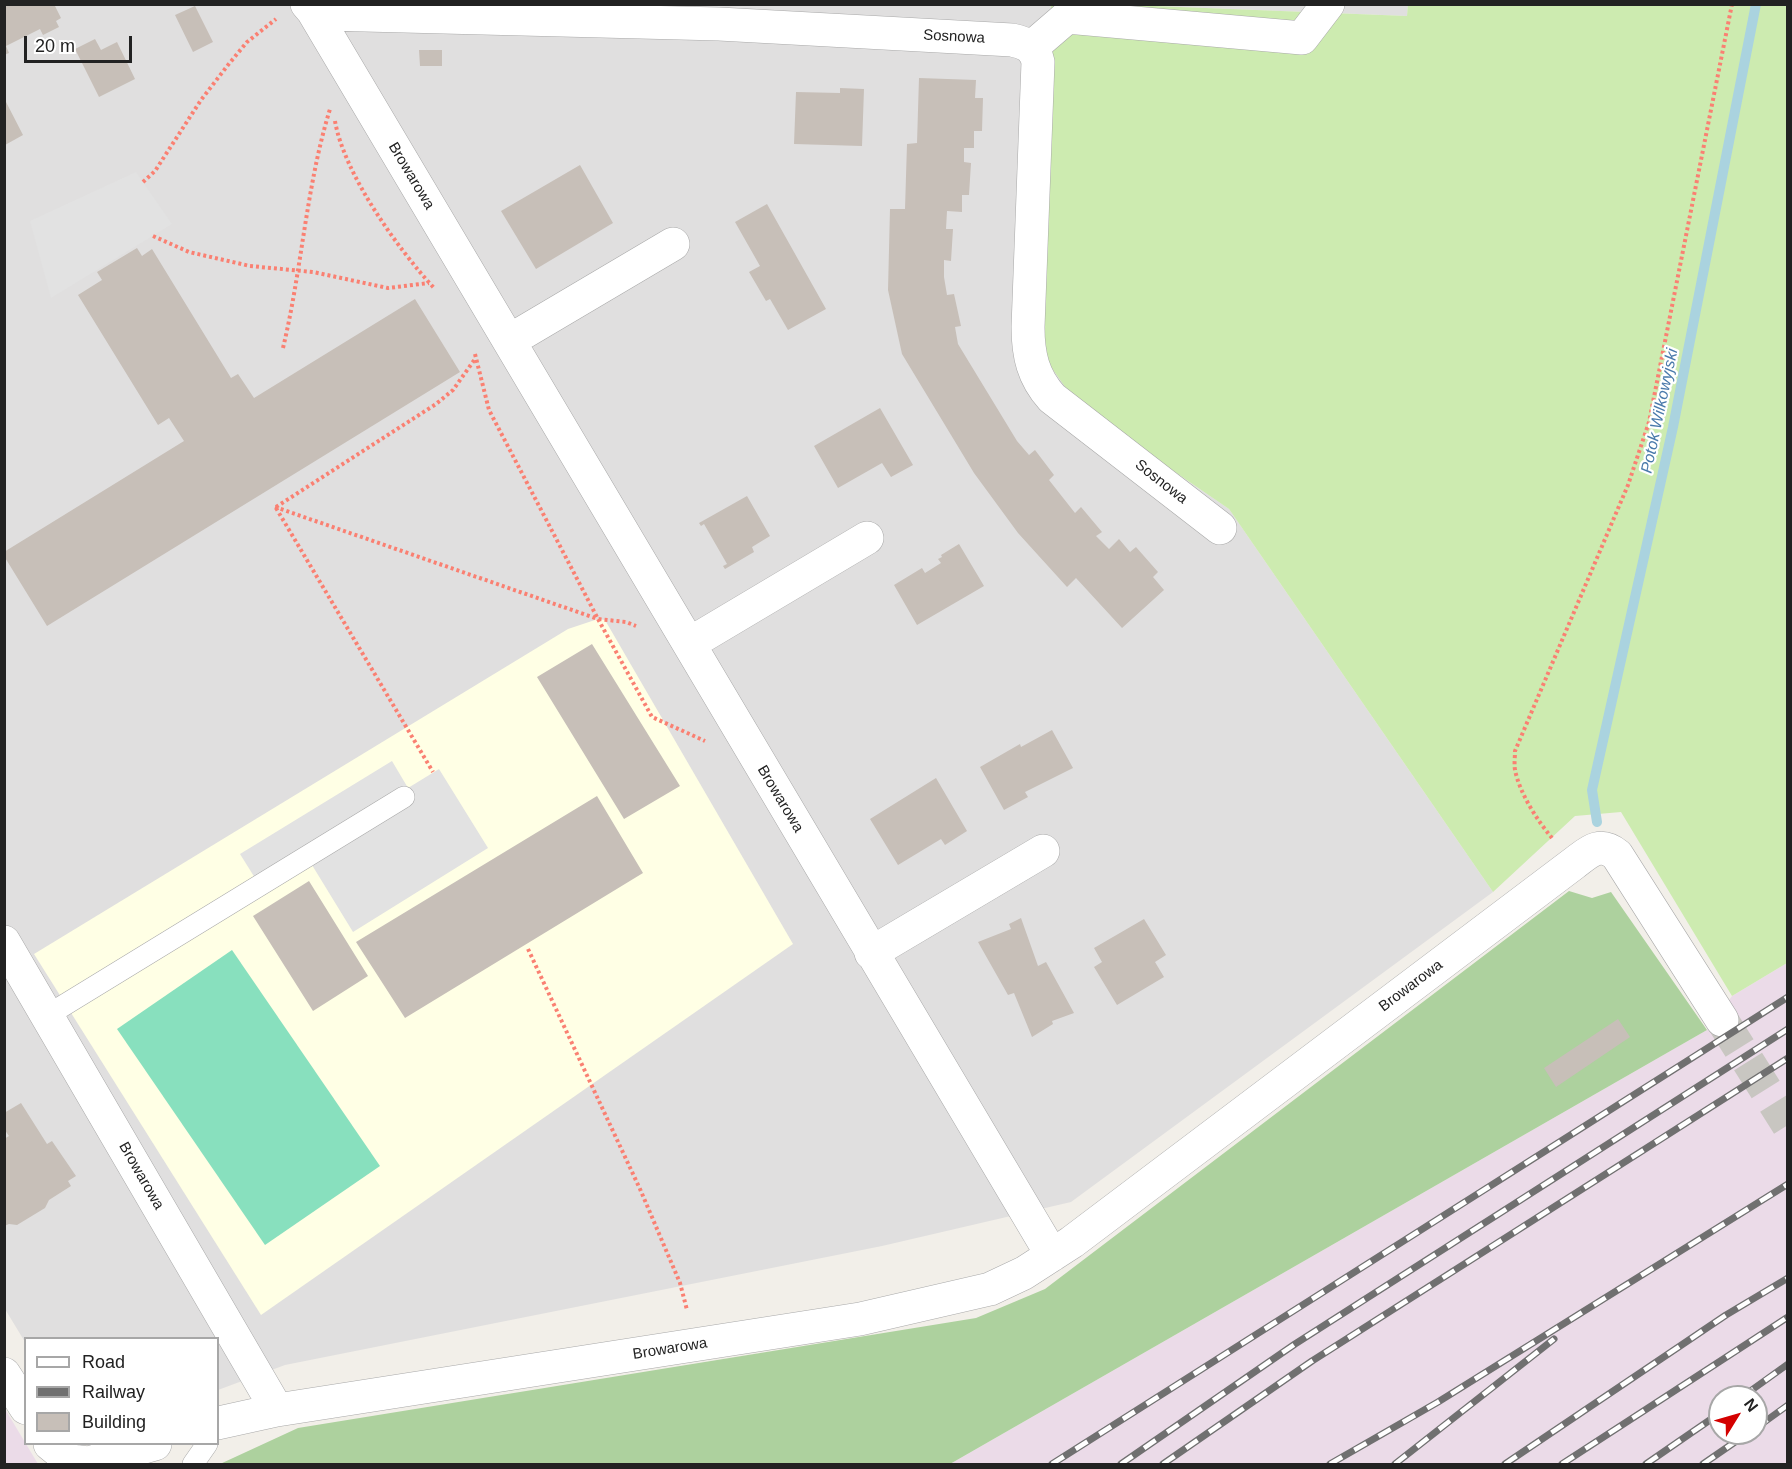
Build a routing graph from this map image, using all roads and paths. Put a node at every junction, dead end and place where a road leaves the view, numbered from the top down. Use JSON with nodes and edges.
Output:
{"nodes":[{"id":1,"x":1328,"y":4,"type":"edge"},
{"id":2,"x":1732,"y":4,"type":"edge"},
{"id":3,"x":299,"y":11,"type":"edge"},
{"id":4,"x":1031,"y":48,"type":"junction"},
{"id":5,"x":143,"y":182,"type":"dead end"},
{"id":6,"x":153,"y":236,"type":"dead end"},
{"id":7,"x":673,"y":244,"type":"dead end"},
{"id":8,"x":297,"y":271,"type":"junction"},
{"id":9,"x":429,"y":283,"type":"junction"},
{"id":10,"x":435,"y":290,"type":"dead end"},
{"id":11,"x":509,"y":341,"type":"junction"},
{"id":12,"x":283,"y":348,"type":"dead end"},
{"id":13,"x":475,"y":349,"type":"dead end"},
{"id":14,"x":475,"y":358,"type":"junction"},
{"id":15,"x":275,"y":507,"type":"junction"},
{"id":16,"x":1220,"y":528,"type":"dead end"},
{"id":17,"x":867,"y":538,"type":"dead end"},
{"id":18,"x":598,"y":619,"type":"junction"},
{"id":19,"x":689,"y":644,"type":"junction"},
{"id":20,"x":710,"y":743,"type":"dead end"},
{"id":21,"x":433,"y":772,"type":"dead end"},
{"id":22,"x":404,"y":797,"type":"dead end"},
{"id":23,"x":1043,"y":851,"type":"dead end"},
{"id":24,"x":1573,"y":864,"type":"junction"},
{"id":25,"x":4,"y":942,"type":"edge"},
{"id":26,"x":528,"y":949,"type":"dead end"},
{"id":27,"x":871,"y":953,"type":"junction"},
{"id":28,"x":48,"y":1015,"type":"junction"},
{"id":29,"x":1722,"y":1020,"type":"tunnel mouth"},
{"id":30,"x":1052,"y":1255,"type":"junction"},
{"id":31,"x":688,"y":1312,"type":"dead end"},
{"id":32,"x":4,"y":1374,"type":"edge"},
{"id":33,"x":24,"y":1405,"type":"edge"},
{"id":34,"x":277,"y":1410,"type":"junction"},
{"id":35,"x":219,"y":1428,"type":"edge"},
{"id":36,"x":149,"y":1445,"type":"edge"},
{"id":37,"x":205,"y":1445,"type":"edge"},
{"id":38,"x":63,"y":1456,"type":"edge"},
{"id":39,"x":193,"y":1464,"type":"edge"}],
"edges":[{"from":1,"to":4,"type":"street"},
{"from":2,"to":24,"type":"path"},
{"from":3,"to":4,"type":"street","name":"Sosnowa"},
{"from":3,"to":5,"type":"path"},
{"from":3,"to":11,"type":"street","name":"Browarowa"},
{"from":4,"to":16,"type":"street","name":"Sosnowa"},
{"from":6,"to":8,"type":"path"},
{"from":7,"to":11,"type":"street"},
{"from":8,"to":9,"type":"path"},
{"from":8,"to":9,"type":"path"},
{"from":8,"to":12,"type":"path"},
{"from":9,"to":10,"type":"path"},
{"from":11,"to":19,"type":"street","name":"Browarowa"},
{"from":13,"to":14,"type":"path"},
{"from":14,"to":15,"type":"path"},
{"from":14,"to":18,"type":"path"},
{"from":15,"to":18,"type":"path"},
{"from":15,"to":21,"type":"path"},
{"from":17,"to":19,"type":"street"},
{"from":18,"to":19,"type":"path"},
{"from":18,"to":20,"type":"path"},
{"from":19,"to":27,"type":"street","name":"Browarowa"},
{"from":22,"to":28,"type":"lane"},
{"from":23,"to":27,"type":"street"},
{"from":24,"to":29,"type":"street","name":"Browarowa"},
{"from":24,"to":30,"type":"street","name":"Browarowa"},
{"from":25,"to":28,"type":"street","name":"Browarowa"},
{"from":26,"to":31,"type":"path"},
{"from":27,"to":30,"type":"street","name":"Browarowa"},
{"from":28,"to":34,"type":"street","name":"Browarowa"},
{"from":30,"to":34,"type":"street","name":"Browarowa"},
{"from":32,"to":33,"type":"street"},
{"from":34,"to":35,"type":"street","name":"Browarowa"},
{"from":36,"to":38,"type":"street"},
{"from":37,"to":39,"type":"lane"}]}
